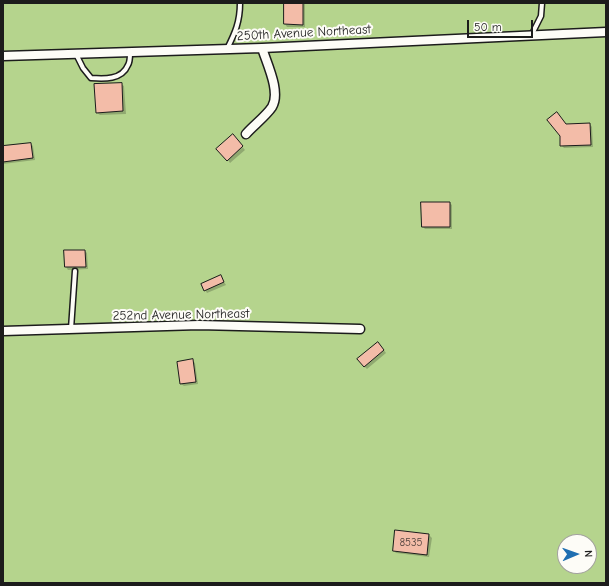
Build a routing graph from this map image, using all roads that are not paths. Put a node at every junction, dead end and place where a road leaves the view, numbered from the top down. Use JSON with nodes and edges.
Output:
{"nodes":[{"id":1,"x":240,"y":3,"type":"edge"},
{"id":2,"x":542,"y":3,"type":"edge"},
{"id":3,"x":606,"y":32,"type":"edge"},
{"id":4,"x":530,"y":36,"type":"junction"},
{"id":5,"x":262,"y":48,"type":"junction"},
{"id":6,"x":227,"y":49,"type":"junction"},
{"id":7,"x":130,"y":52,"type":"junction"},
{"id":8,"x":76,"y":54,"type":"junction"},
{"id":9,"x":3,"y":56,"type":"edge"},
{"id":10,"x":246,"y":134,"type":"dead end"},
{"id":11,"x":75,"y":271,"type":"dead end"},
{"id":12,"x":71,"y":329,"type":"junction"},
{"id":13,"x":360,"y":329,"type":"dead end"},
{"id":14,"x":3,"y":331,"type":"edge"}],
"edges":[{"from":1,"to":6,"type":"lane"},
{"from":2,"to":4,"type":"lane"},
{"from":3,"to":4,"type":"street","name":"250th Avenue Northeast"},
{"from":4,"to":5,"type":"street","name":"250th Avenue Northeast"},
{"from":5,"to":6,"type":"street","name":"250th Avenue Northeast"},
{"from":5,"to":10,"type":"street"},
{"from":6,"to":7,"type":"street","name":"250th Avenue Northeast"},
{"from":7,"to":8,"type":"street","name":"250th Avenue Northeast"},
{"from":7,"to":8,"type":"lane"},
{"from":8,"to":9,"type":"street","name":"250th Avenue Northeast"},
{"from":11,"to":12,"type":"lane"},
{"from":12,"to":13,"type":"street","name":"252nd Avenue Northeast"},
{"from":12,"to":14,"type":"street","name":"252nd Avenue Northeast"}]}
